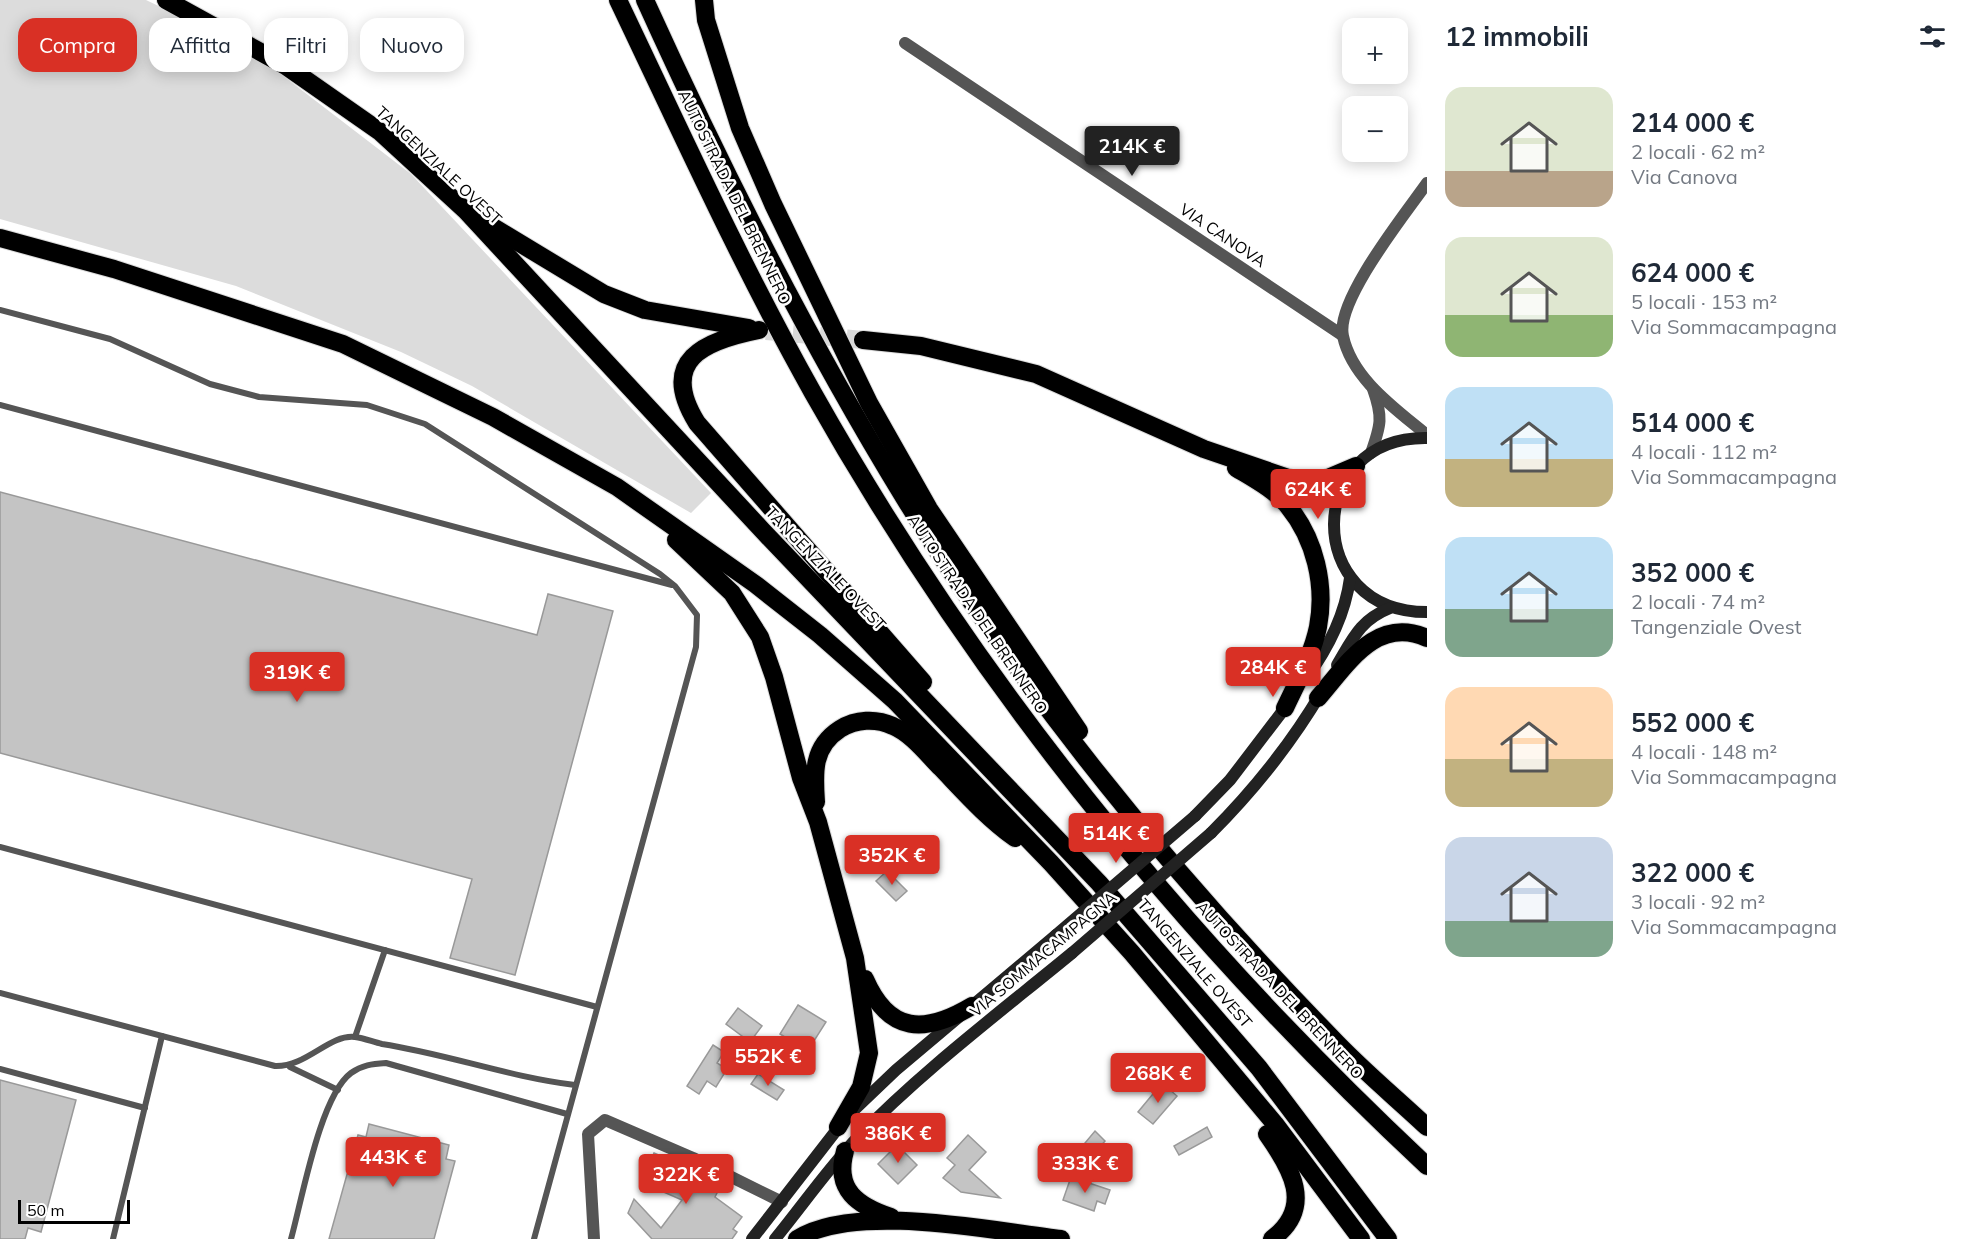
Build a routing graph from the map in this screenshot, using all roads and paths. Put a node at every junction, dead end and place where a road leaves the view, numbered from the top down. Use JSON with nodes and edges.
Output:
{"nodes":[{"id":1,"x":166,"y":0,"type":"edge"},
{"id":2,"x":606,"y":0,"type":"edge"},
{"id":3,"x":618,"y":0,"type":"edge"},
{"id":4,"x":645,"y":0,"type":"edge"},
{"id":5,"x":704,"y":0,"type":"edge"},
{"id":6,"x":905,"y":43,"type":"dead end"},
{"id":7,"x":658,"y":84,"type":"junction"},
{"id":8,"x":1427,"y":183,"type":"edge"},
{"id":9,"x":466,"y":211,"type":"junction"},
{"id":10,"x":0,"y":238,"type":"edge"},
{"id":11,"x":0,"y":310,"type":"edge"},
{"id":12,"x":1342,"y":335,"type":"junction"},
{"id":13,"x":863,"y":340,"type":"tunnel mouth"},
{"id":14,"x":1373,"y":388,"type":"junction"},
{"id":15,"x":0,"y":405,"type":"edge"},
{"id":16,"x":1427,"y":437,"type":"edge"},
{"id":17,"x":1204,"y":448,"type":"junction"},
{"id":18,"x":1371,"y":453,"type":"junction"},
{"id":19,"x":1356,"y":466,"type":"junction"},
{"id":20,"x":616,"y":487,"type":"junction"},
{"id":21,"x":1350,"y":578,"type":"junction"},
{"id":22,"x":675,"y":586,"type":"junction"},
{"id":23,"x":1390,"y":608,"type":"junction"},
{"id":24,"x":1427,"y":612,"type":"edge"},
{"id":25,"x":1427,"y":638,"type":"edge"},
{"id":26,"x":1318,"y":698,"type":"junction"},
{"id":27,"x":1285,"y":708,"type":"junction"},
{"id":28,"x":989,"y":766,"type":"junction"},
{"id":29,"x":818,"y":822,"type":"junction"},
{"id":30,"x":0,"y":847,"type":"edge"},
{"id":31,"x":1051,"y":863,"type":"junction"},
{"id":32,"x":1184,"y":879,"type":"junction"},
{"id":33,"x":384,"y":950,"type":"junction"},
{"id":34,"x":855,"y":958,"type":"junction"},
{"id":35,"x":0,"y":993,"type":"edge"},
{"id":36,"x":972,"y":1006,"type":"junction"},
{"id":37,"x":597,"y":1007,"type":"junction"},
{"id":38,"x":1191,"y":1023,"type":"junction"},
{"id":39,"x":162,"y":1036,"type":"junction"},
{"id":40,"x":355,"y":1036,"type":"junction"},
{"id":41,"x":290,"y":1067,"type":"junction"},
{"id":42,"x":0,"y":1069,"type":"edge"},
{"id":43,"x":575,"y":1085,"type":"junction"},
{"id":44,"x":338,"y":1090,"type":"junction"},
{"id":45,"x":145,"y":1108,"type":"junction"},
{"id":46,"x":567,"y":1114,"type":"junction"},
{"id":47,"x":838,"y":1127,"type":"junction"},
{"id":48,"x":1427,"y":1127,"type":"edge"},
{"id":49,"x":845,"y":1152,"type":"junction"},
{"id":50,"x":1327,"y":1156,"type":"junction"},
{"id":51,"x":1427,"y":1166,"type":"edge"},
{"id":52,"x":782,"y":1202,"type":"junction"},
{"id":53,"x":901,"y":1220,"type":"junction"},
{"id":54,"x":113,"y":1239,"type":"edge"},
{"id":55,"x":291,"y":1239,"type":"edge"},
{"id":56,"x":534,"y":1239,"type":"edge"},
{"id":57,"x":594,"y":1239,"type":"edge"},
{"id":58,"x":752,"y":1239,"type":"edge"},
{"id":59,"x":775,"y":1239,"type":"edge"},
{"id":60,"x":797,"y":1239,"type":"edge"},
{"id":61,"x":1061,"y":1239,"type":"edge"},
{"id":62,"x":1272,"y":1239,"type":"edge"},
{"id":63,"x":1361,"y":1239,"type":"edge"},
{"id":64,"x":1388,"y":1239,"type":"edge"},
{"id":65,"x":1401,"y":1239,"type":"edge"}],
"edges":[{"from":1,"to":9,"type":"highway","name":"TANGENZIALE OVEST"},
{"from":2,"to":7,"type":"highway"},
{"from":3,"to":7,"type":"highway","name":"AUTOSTRADA DEL BRENNERO"},
{"from":4,"to":32,"type":"highway","name":"AUTOSTRADA DEL BRENNERO"},
{"from":5,"to":32,"type":"highway"},
{"from":6,"to":12,"type":"street","name":"VIA CANOVA"},
{"from":7,"to":51,"type":"highway","name":"AUTOSTRADA DEL BRENNERO"},
{"from":8,"to":12,"type":"street"},
{"from":9,"to":28,"type":"highway","name":"TANGENZIALE OVEST"},
{"from":9,"to":28,"type":"highway"},
{"from":10,"to":20,"type":"highway"},
{"from":11,"to":22,"type":"lane"},
{"from":12,"to":14,"type":"street"},
{"from":13,"to":17,"type":"highway"},
{"from":14,"to":16,"type":"street"},
{"from":14,"to":18,"type":"street"},
{"from":15,"to":22,"type":"lane"},
{"from":16,"to":18,"type":"street"},
{"from":17,"to":19,"type":"highway"},
{"from":17,"to":27,"type":"highway"},
{"from":18,"to":19,"type":"street"},
{"from":19,"to":21,"type":"street"},
{"from":20,"to":29,"type":"highway"},
{"from":20,"to":31,"type":"highway"},
{"from":21,"to":23,"type":"street"},
{"from":21,"to":27,"type":"street","name":"VIA SOMMACAMPAGNA"},
{"from":22,"to":37,"type":"lane"},
{"from":23,"to":24,"type":"street"},
{"from":23,"to":26,"type":"street","name":"VIA SOMMACAMPAGNA"},
{"from":25,"to":26,"type":"highway"},
{"from":26,"to":49,"type":"street","name":"VIA SOMMACAMPAGNA","bridge":true},
{"from":27,"to":36,"type":"street","name":"VIA SOMMACAMPAGNA","bridge":true},
{"from":28,"to":50,"type":"highway","name":"TANGENZIALE OVEST"},
{"from":29,"to":31,"type":"highway"},
{"from":29,"to":34,"type":"highway"},
{"from":30,"to":33,"type":"lane"},
{"from":31,"to":38,"type":"highway"},
{"from":32,"to":48,"type":"highway","name":"AUTOSTRADA DEL BRENNERO"},
{"from":33,"to":37,"type":"lane"},
{"from":33,"to":40,"type":"lane"},
{"from":34,"to":36,"type":"highway"},
{"from":34,"to":47,"type":"highway"},
{"from":35,"to":39,"type":"lane"},
{"from":36,"to":47,"type":"street","name":"VIA SOMMACAMPAGNA"},
{"from":37,"to":43,"type":"lane"},
{"from":38,"to":62,"type":"highway"},
{"from":38,"to":63,"type":"highway"},
{"from":39,"to":41,"type":"lane"},
{"from":39,"to":45,"type":"lane"},
{"from":40,"to":41,"type":"lane"},
{"from":40,"to":43,"type":"lane"},
{"from":41,"to":44,"type":"lane"},
{"from":42,"to":45,"type":"lane"},
{"from":43,"to":46,"type":"lane"},
{"from":44,"to":46,"type":"lane"},
{"from":44,"to":55,"type":"lane"},
{"from":45,"to":54,"type":"lane"},
{"from":46,"to":56,"type":"lane"},
{"from":47,"to":52,"type":"street","name":"VIA SOMMACAMPAGNA"},
{"from":49,"to":53,"type":"highway"},
{"from":49,"to":59,"type":"street","name":"VIA SOMMACAMPAGNA"},
{"from":50,"to":64,"type":"highway","name":"TANGENZIALE OVEST"},
{"from":50,"to":65,"type":"highway"},
{"from":52,"to":57,"type":"street"},
{"from":52,"to":58,"type":"street","name":"VIA SOMMACAMPAGNA"},
{"from":53,"to":60,"type":"highway"},
{"from":53,"to":61,"type":"highway"}]}
